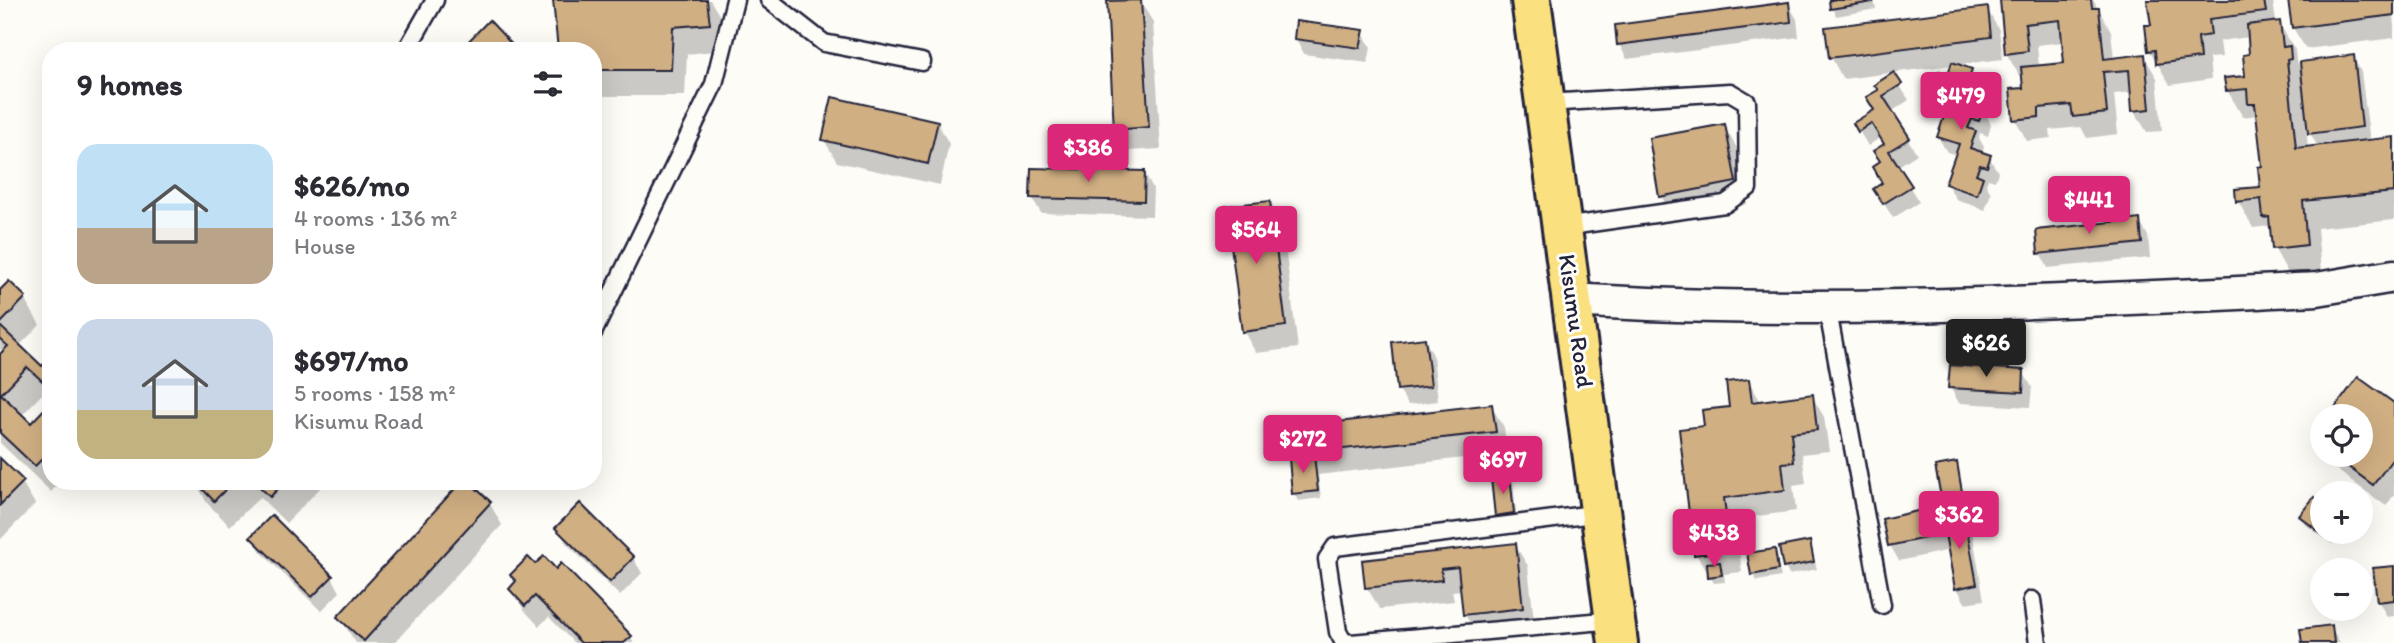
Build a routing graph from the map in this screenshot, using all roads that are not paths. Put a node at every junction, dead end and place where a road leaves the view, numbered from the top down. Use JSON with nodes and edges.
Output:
{"nodes":[{"id":1,"x":435,"y":0,"type":"edge"},
{"id":2,"x":736,"y":0,"type":"edge"},
{"id":3,"x":769,"y":0,"type":"edge"},
{"id":4,"x":1531,"y":0,"type":"edge"},
{"id":5,"x":411,"y":42,"type":"edge"},
{"id":6,"x":922,"y":62,"type":"dead end"},
{"id":7,"x":1546,"y":103,"type":"junction"},
{"id":8,"x":1563,"y":227,"type":"junction"},
{"id":9,"x":2394,"y":276,"type":"edge"},
{"id":10,"x":1573,"y":300,"type":"junction"},
{"id":11,"x":1826,"y":306,"type":"junction"},
{"id":12,"x":602,"y":314,"type":"edge"},
{"id":13,"x":1601,"y":513,"type":"junction"},
{"id":14,"x":2032,"y":600,"type":"dead end"},
{"id":15,"x":1882,"y":605,"type":"dead end"},
{"id":16,"x":1616,"y":632,"type":"edge"},
{"id":17,"x":2038,"y":643,"type":"edge"}],
"edges":[{"from":1,"to":5,"type":"lane"},
{"from":2,"to":12,"type":"lane"},
{"from":3,"to":6,"type":"lane"},
{"from":4,"to":7,"type":"highway","name":"Kisumu Road"},
{"from":7,"to":8,"type":"highway","name":"Kisumu Road"},
{"from":7,"to":8,"type":"lane"},
{"from":8,"to":10,"type":"highway","name":"Kisumu Road"},
{"from":9,"to":11,"type":"street"},
{"from":10,"to":11,"type":"street"},
{"from":10,"to":13,"type":"highway","name":"Kisumu Road"},
{"from":11,"to":15,"type":"lane"},
{"from":13,"to":16,"type":"highway","name":"Kisumu Road"},
{"from":13,"to":16,"type":"lane"},
{"from":14,"to":17,"type":"lane"}]}
